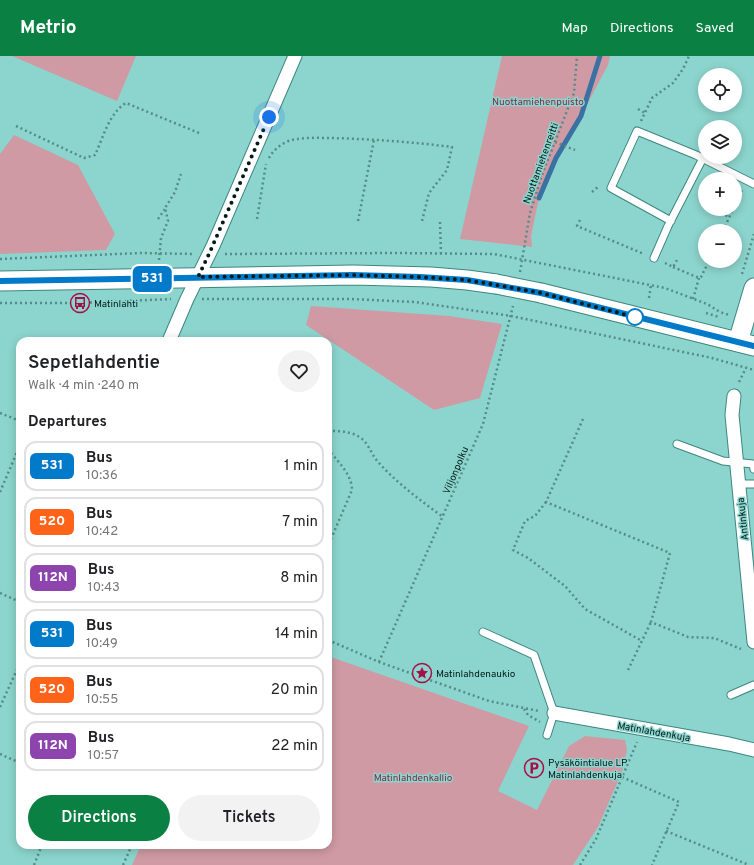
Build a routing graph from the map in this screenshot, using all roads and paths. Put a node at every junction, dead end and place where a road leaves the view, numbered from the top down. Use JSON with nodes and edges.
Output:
{"nodes":[{"id":1,"x":295,"y":56,"type":"edge"},
{"id":2,"x":577,"y":56,"type":"edge"},
{"id":3,"x":689,"y":56,"type":"edge"},
{"id":4,"x":638,"y":109,"type":"dead end"},
{"id":5,"x":646,"y":113,"type":"junction"},
{"id":6,"x":16,"y":126,"type":"dead end"},
{"id":7,"x":637,"y":130,"type":"junction"},
{"id":8,"x":199,"y":132,"type":"dead end"},
{"id":9,"x":374,"y":140,"type":"junction"},
{"id":10,"x":555,"y":142,"type":"junction"},
{"id":11,"x":575,"y":150,"type":"dead end"},
{"id":12,"x":698,"y":156,"type":"edge"},
{"id":13,"x":700,"y":164,"type":"edge"},
{"id":14,"x":715,"y":164,"type":"edge"},
{"id":15,"x":181,"y":174,"type":"dead end"},
{"id":16,"x":754,"y":184,"type":"edge"},
{"id":17,"x":165,"y":208,"type":"junction"},
{"id":18,"x":729,"y":217,"type":"edge"},
{"id":19,"x":158,"y":219,"type":"dead end"},
{"id":20,"x":257,"y":220,"type":"dead end"},
{"id":21,"x":580,"y":220,"type":"dead end"},
{"id":22,"x":358,"y":221,"type":"dead end"},
{"id":23,"x":422,"y":221,"type":"dead end"},
{"id":24,"x":671,"y":221,"type":"junction"},
{"id":25,"x":440,"y":222,"type":"dead end"},
{"id":26,"x":726,"y":224,"type":"edge"},
{"id":27,"x":618,"y":237,"type":"dead end"},
{"id":28,"x":616,"y":241,"type":"junction"},
{"id":29,"x":159,"y":253,"type":"dead end"},
{"id":30,"x":441,"y":254,"type":"dead end"},
{"id":31,"x":654,"y":258,"type":"junction"},
{"id":32,"x":676,"y":260,"type":"dead end"},
{"id":33,"x":673,"y":267,"type":"junction"},
{"id":34,"x":706,"y":268,"type":"edge"},
{"id":35,"x":520,"y":276,"type":"dead end"},
{"id":36,"x":198,"y":277,"type":"junction"},
{"id":37,"x":699,"y":278,"type":"junction"},
{"id":38,"x":0,"y":281,"type":"edge"},
{"id":39,"x":651,"y":285,"type":"dead end"},
{"id":40,"x":754,"y":288,"type":"edge"},
{"id":41,"x":649,"y":298,"type":"dead end"},
{"id":42,"x":693,"y":299,"type":"dead end"},
{"id":43,"x":187,"y":300,"type":"junction"},
{"id":44,"x":0,"y":303,"type":"edge"},
{"id":45,"x":514,"y":303,"type":"dead end"},
{"id":46,"x":706,"y":313,"type":"dead end"},
{"id":47,"x":511,"y":316,"type":"junction"},
{"id":48,"x":719,"y":317,"type":"dead end"},
{"id":49,"x":171,"y":337,"type":"edge"},
{"id":50,"x":746,"y":344,"type":"edge"},
{"id":51,"x":754,"y":370,"type":"edge"},
{"id":52,"x":734,"y":396,"type":"dead end"},
{"id":53,"x":0,"y":413,"type":"edge"},
{"id":54,"x":16,"y":419,"type":"edge"},
{"id":55,"x":583,"y":419,"type":"dead end"},
{"id":56,"x":332,"y":431,"type":"edge"},
{"id":57,"x":677,"y":444,"type":"dead end"},
{"id":58,"x":16,"y":454,"type":"edge"},
{"id":59,"x":332,"y":454,"type":"edge"},
{"id":60,"x":737,"y":462,"type":"junction"},
{"id":61,"x":754,"y":469,"type":"edge"},
{"id":62,"x":739,"y":484,"type":"junction"},
{"id":63,"x":754,"y":484,"type":"edge"},
{"id":64,"x":0,"y":492,"type":"edge"},
{"id":65,"x":546,"y":502,"type":"junction"},
{"id":66,"x":443,"y":517,"type":"junction"},
{"id":67,"x":332,"y":537,"type":"edge"},
{"id":68,"x":0,"y":593,"type":"edge"},
{"id":69,"x":16,"y":600,"type":"edge"},
{"id":70,"x":651,"y":622,"type":"junction"},
{"id":71,"x":483,"y":632,"type":"dead end"},
{"id":72,"x":642,"y":641,"type":"junction"},
{"id":73,"x":332,"y":642,"type":"edge"},
{"id":74,"x":751,"y":647,"type":"edge"},
{"id":75,"x":379,"y":662,"type":"junction"},
{"id":76,"x":628,"y":670,"type":"dead end"},
{"id":77,"x":16,"y":672,"type":"edge"},
{"id":78,"x":754,"y":685,"type":"edge"},
{"id":79,"x":731,"y":695,"type":"dead end"},
{"id":80,"x":0,"y":707,"type":"edge"},
{"id":81,"x":554,"y":713,"type":"junction"},
{"id":82,"x":642,"y":729,"type":"junction"},
{"id":83,"x":547,"y":735,"type":"dead end"},
{"id":84,"x":754,"y":750,"type":"edge"},
{"id":85,"x":0,"y":754,"type":"edge"},
{"id":86,"x":16,"y":761,"type":"edge"},
{"id":87,"x":622,"y":777,"type":"junction"},
{"id":88,"x":666,"y":831,"type":"junction"},
{"id":89,"x":40,"y":849,"type":"edge"},
{"id":90,"x":130,"y":849,"type":"edge"},
{"id":91,"x":34,"y":865,"type":"edge"},
{"id":92,"x":123,"y":865,"type":"edge"},
{"id":93,"x":580,"y":865,"type":"edge"},
{"id":94,"x":652,"y":865,"type":"edge"},
{"id":95,"x":749,"y":865,"type":"edge"}],
"edges":[{"from":1,"to":36,"type":"street"},
{"from":2,"to":10,"type":"path","name":"Nuottamiehenreitti"},
{"from":3,"to":5,"type":"path"},
{"from":4,"to":5,"type":"path"},
{"from":5,"to":7,"type":"path"},
{"from":6,"to":8,"type":"path"},
{"from":7,"to":12,"type":"lane"},
{"from":7,"to":24,"type":"lane"},
{"from":9,"to":20,"type":"path"},
{"from":9,"to":22,"type":"path"},
{"from":9,"to":23,"type":"path"},
{"from":10,"to":11,"type":"path"},
{"from":10,"to":35,"type":"path","name":"Nuottamiehenreitti"},
{"from":13,"to":24,"type":"lane"},
{"from":14,"to":16,"type":"lane"},
{"from":15,"to":17,"type":"path"},
{"from":17,"to":19,"type":"path"},
{"from":17,"to":29,"type":"path"},
{"from":18,"to":26,"type":"path"},
{"from":21,"to":28,"type":"path"},
{"from":24,"to":31,"type":"lane"},
{"from":25,"to":30,"type":"path"},
{"from":27,"to":28,"type":"path"},
{"from":28,"to":31,"type":"path"},
{"from":31,"to":33,"type":"path"},
{"from":32,"to":33,"type":"path"},
{"from":33,"to":37,"type":"path"},
{"from":34,"to":37,"type":"path"},
{"from":36,"to":38,"type":"main road"},
{"from":36,"to":43,"type":"street"},
{"from":36,"to":50,"type":"main road","bridge":true},
{"from":37,"to":42,"type":"path"},
{"from":39,"to":41,"type":"path"},
{"from":40,"to":50,"type":"main road"},
{"from":43,"to":44,"type":"path"},
{"from":43,"to":47,"type":"path"},
{"from":43,"to":49,"type":"street"},
{"from":45,"to":47,"type":"path","name":"Viljonpolku"},
{"from":46,"to":48,"type":"path"},
{"from":47,"to":51,"type":"path"},
{"from":47,"to":66,"type":"path","name":"Viljonpolku"},
{"from":52,"to":60,"type":"street","name":"Antinkuja"},
{"from":53,"to":54,"type":"path"},
{"from":55,"to":65,"type":"path"},
{"from":56,"to":66,"type":"path"},
{"from":57,"to":60,"type":"lane"},
{"from":58,"to":64,"type":"path"},
{"from":59,"to":67,"type":"path"},
{"from":60,"to":61,"type":"lane"},
{"from":60,"to":62,"type":"street","name":"Antinkuja"},
{"from":62,"to":63,"type":"lane"},
{"from":62,"to":74,"type":"street","name":"Antinkuja"},
{"from":65,"to":70,"type":"path"},
{"from":65,"to":72,"type":"path"},
{"from":66,"to":75,"type":"path","name":"Viljonpolku"},
{"from":68,"to":69,"type":"path"},
{"from":70,"to":72,"type":"path"},
{"from":70,"to":74,"type":"path"},
{"from":71,"to":81,"type":"lane"},
{"from":72,"to":76,"type":"path"},
{"from":73,"to":75,"type":"path"},
{"from":75,"to":81,"type":"path"},
{"from":77,"to":80,"type":"path"},
{"from":78,"to":79,"type":"lane"},
{"from":81,"to":82,"type":"street","name":"Matinlahdenkuja"},
{"from":81,"to":83,"type":"lane"},
{"from":82,"to":84,"type":"street","name":"Matinlahdenkuja"},
{"from":82,"to":87,"type":"path"},
{"from":85,"to":86,"type":"path"},
{"from":87,"to":88,"type":"path"},
{"from":87,"to":93,"type":"path"},
{"from":88,"to":94,"type":"path"},
{"from":88,"to":95,"type":"path"},
{"from":89,"to":91,"type":"path"},
{"from":90,"to":92,"type":"path"}]}
